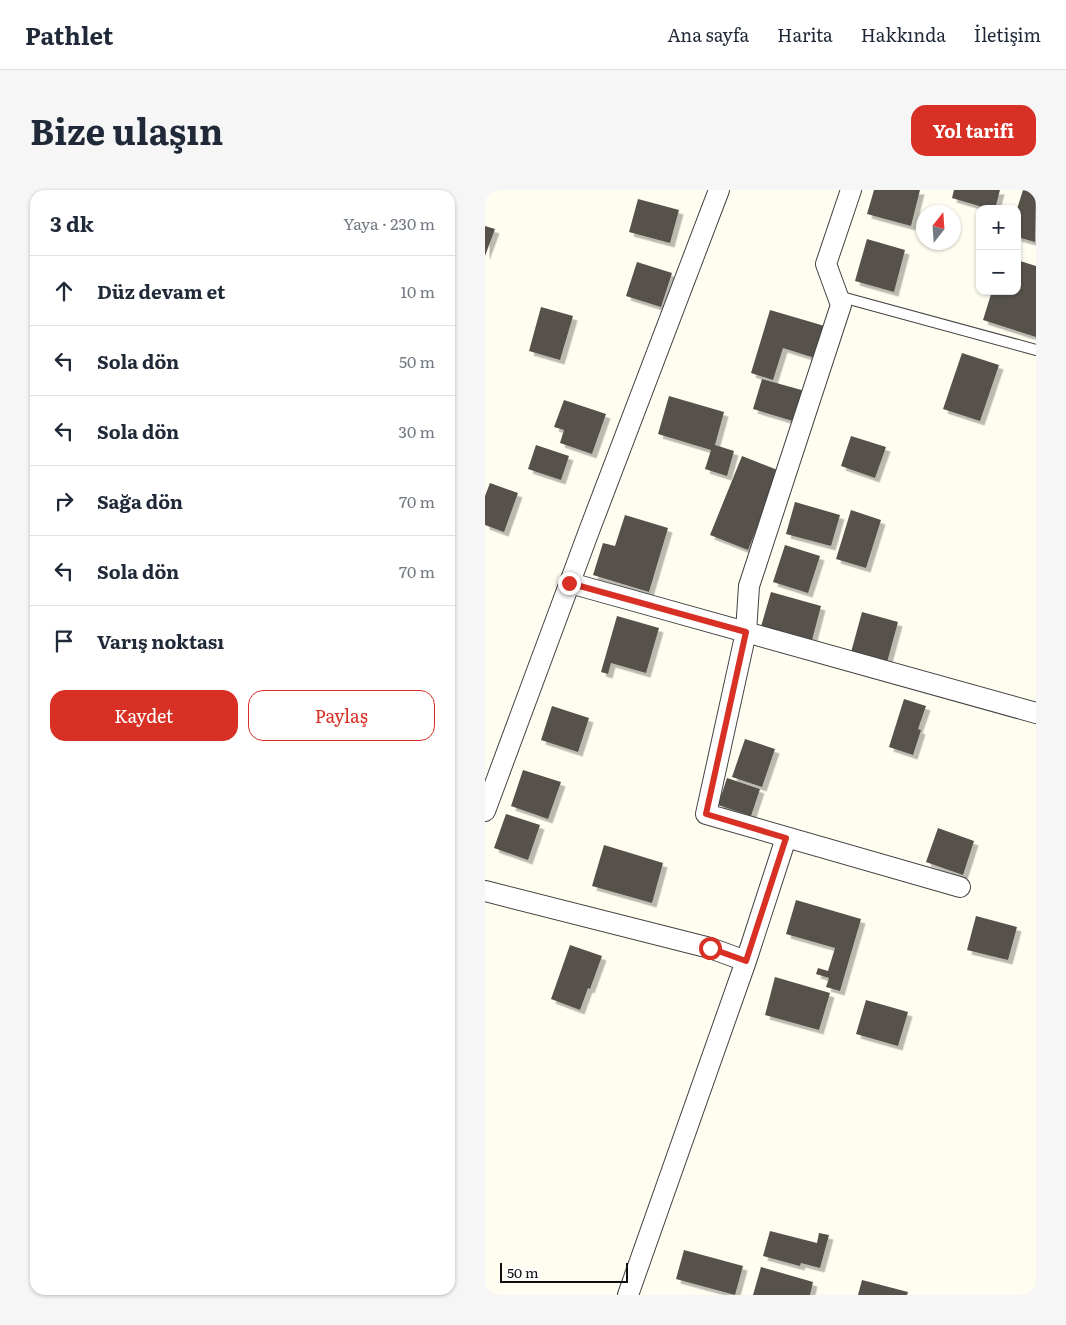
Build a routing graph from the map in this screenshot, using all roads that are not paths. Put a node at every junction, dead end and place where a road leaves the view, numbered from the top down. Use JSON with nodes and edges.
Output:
{"nodes":[{"id":1,"x":719,"y":190,"type":"edge"},
{"id":2,"x":851,"y":190,"type":"edge"},
{"id":3,"x":838,"y":296,"type":"junction"},
{"id":4,"x":1036,"y":350,"type":"edge"},
{"id":5,"x":569,"y":583,"type":"junction"},
{"id":6,"x":746,"y":632,"type":"junction"},
{"id":7,"x":1036,"y":713,"type":"edge"},
{"id":8,"x":485,"y":811,"type":"edge"},
{"id":9,"x":786,"y":838,"type":"junction"},
{"id":10,"x":960,"y":886,"type":"dead end"},
{"id":11,"x":485,"y":891,"type":"edge"},
{"id":12,"x":746,"y":961,"type":"junction"},
{"id":13,"x":628,"y":1295,"type":"edge"}],
"edges":[{"from":1,"to":5,"type":"street"},
{"from":2,"to":3,"type":"street"},
{"from":3,"to":4,"type":"lane"},
{"from":3,"to":6,"type":"street"},
{"from":5,"to":6,"type":"street"},
{"from":5,"to":8,"type":"street"},
{"from":6,"to":7,"type":"street"},
{"from":6,"to":9,"type":"street"},
{"from":9,"to":10,"type":"street"},
{"from":9,"to":12,"type":"street"},
{"from":11,"to":12,"type":"street"},
{"from":12,"to":13,"type":"street"}]}
